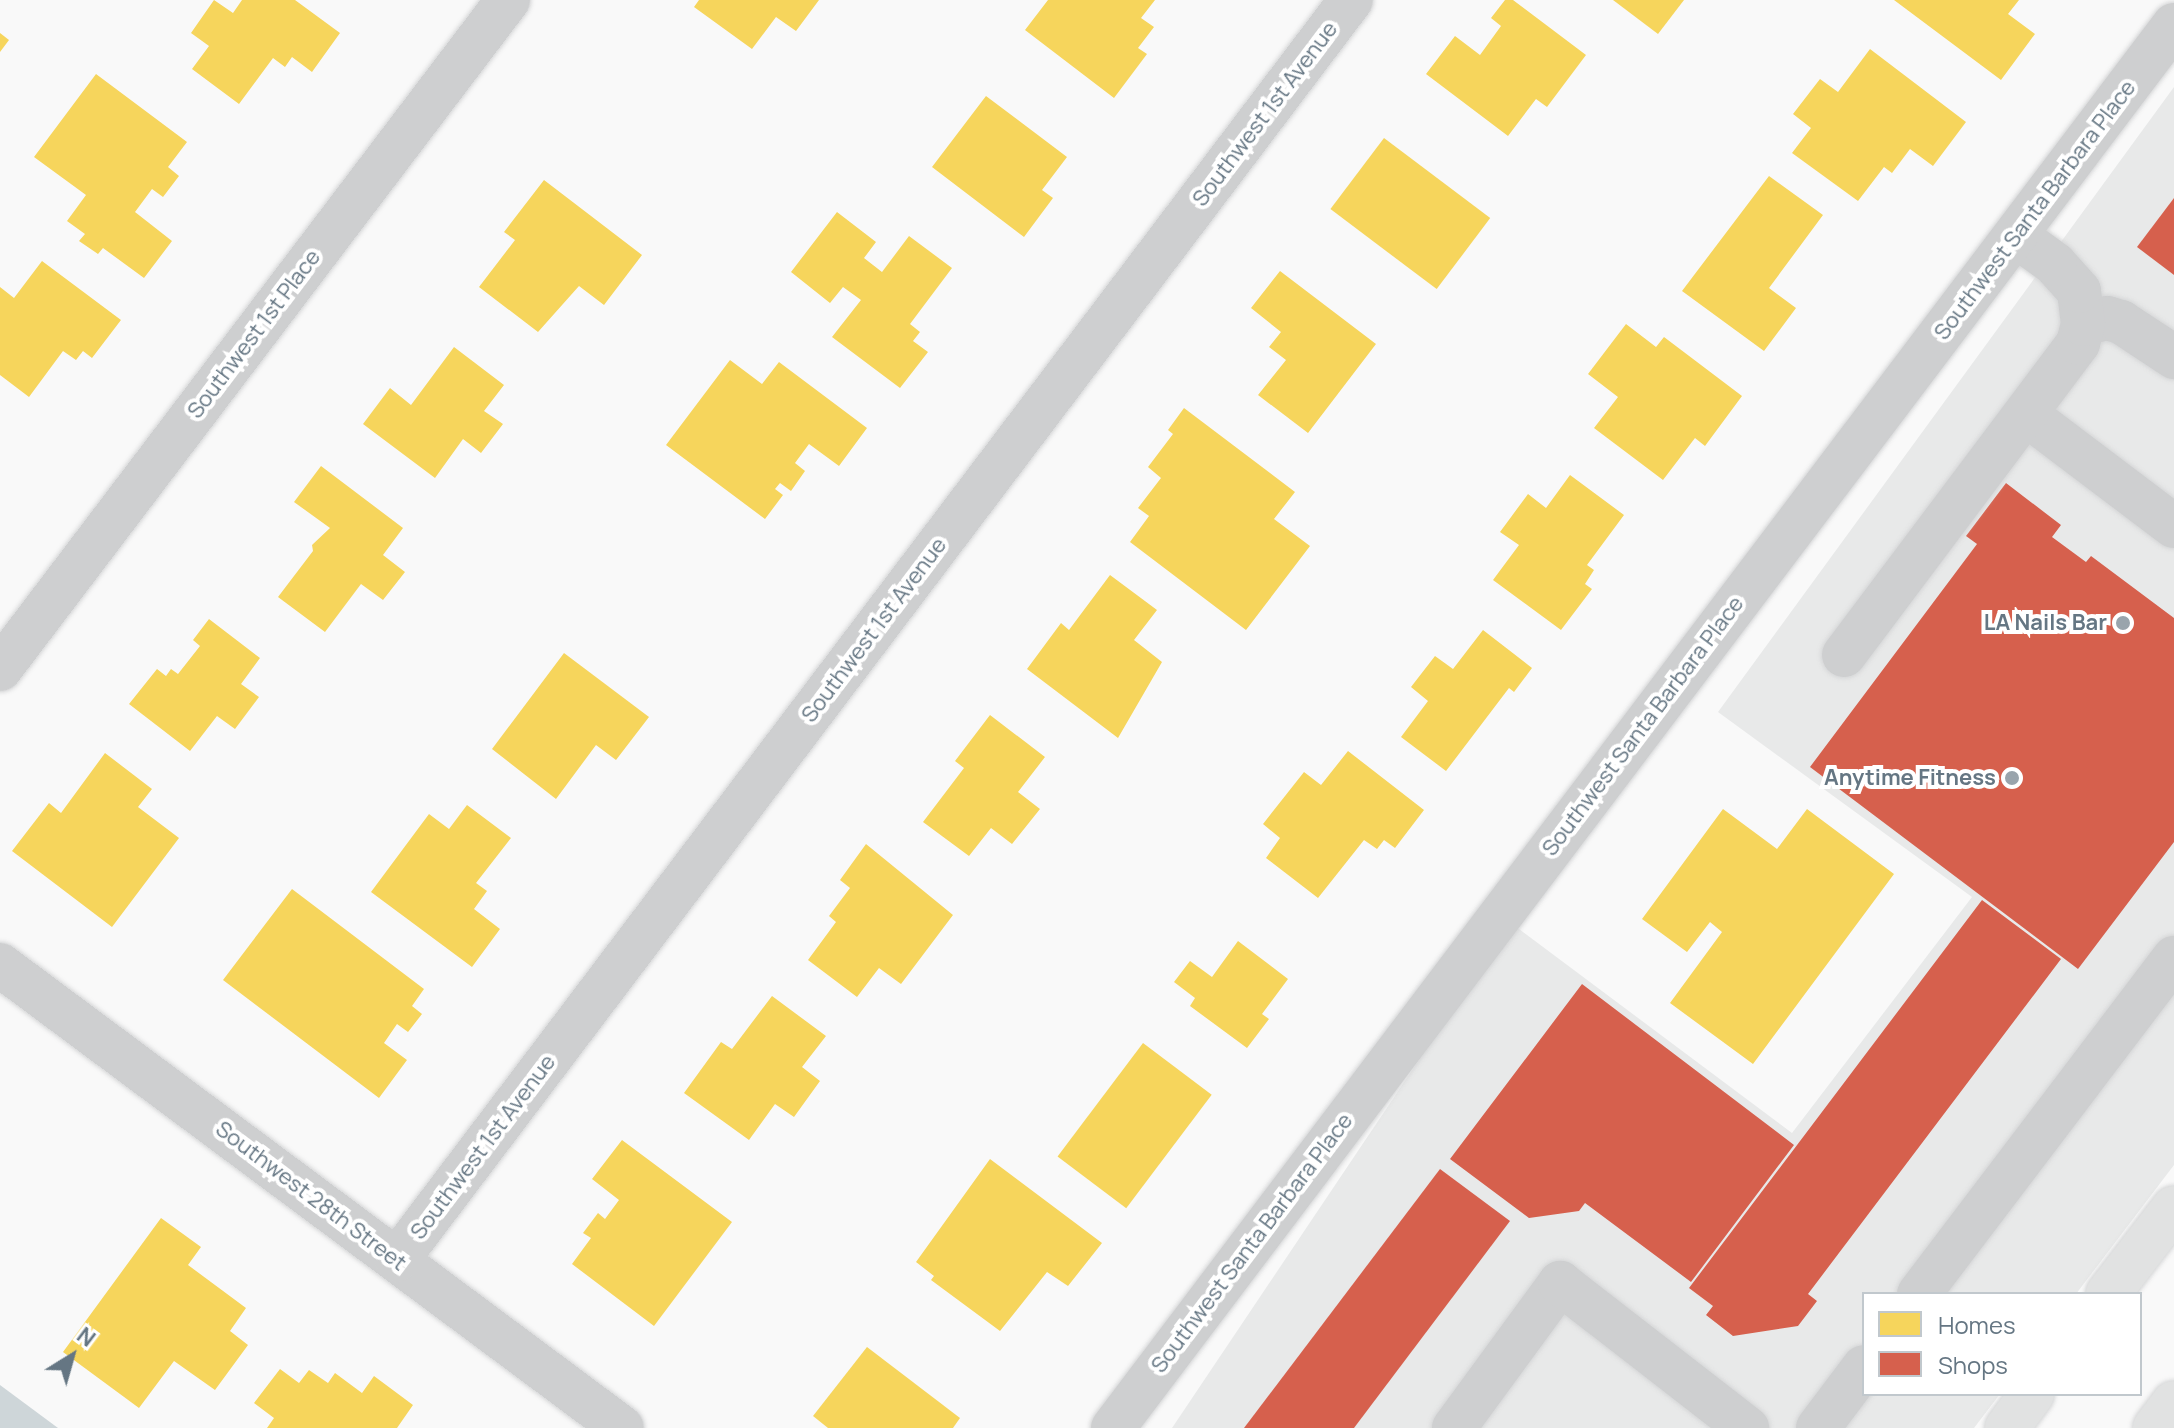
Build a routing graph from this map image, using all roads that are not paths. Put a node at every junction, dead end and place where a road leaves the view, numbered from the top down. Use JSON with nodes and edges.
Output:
{"nodes":[{"id":1,"x":508,"y":0,"type":"edge"},
{"id":2,"x":1351,"y":0,"type":"edge"},
{"id":3,"x":2174,"y":25,"type":"edge"},
{"id":4,"x":2016,"y":236,"type":"junction"},
{"id":5,"x":2083,"y":324,"type":"junction"},
{"id":6,"x":2174,"y":357,"type":"edge"},
{"id":7,"x":2027,"y":415,"type":"junction"},
{"id":8,"x":2174,"y":526,"type":"edge"},
{"id":9,"x":1844,"y":655,"type":"dead end"},
{"id":10,"x":0,"y":669,"type":"edge"},
{"id":11,"x":2174,"y":958,"type":"edge"},
{"id":12,"x":0,"y":965,"type":"edge"},
{"id":13,"x":2174,"y":1208,"type":"edge"},
{"id":14,"x":397,"y":1260,"type":"junction"},
{"id":15,"x":1921,"y":1292,"type":"edge"},
{"id":16,"x":2110,"y":1292,"type":"edge"},
{"id":17,"x":1862,"y":1370,"type":"edge"},
{"id":18,"x":2031,"y":1396,"type":"edge"},
{"id":19,"x":2174,"y":1403,"type":"edge"},
{"id":20,"x":622,"y":1428,"type":"edge"},
{"id":21,"x":1113,"y":1428,"type":"edge"},
{"id":22,"x":1454,"y":1428,"type":"edge"},
{"id":23,"x":1747,"y":1428,"type":"edge"},
{"id":24,"x":1818,"y":1428,"type":"edge"},
{"id":25,"x":2007,"y":1428,"type":"edge"},
{"id":26,"x":2155,"y":1428,"type":"edge"}],
"edges":[{"from":1,"to":10,"type":"street","name":"Southwest 1st Place"},
{"from":2,"to":14,"type":"street","name":"Southwest 1st Avenue"},
{"from":3,"to":4,"type":"street","name":"Southwest Santa Barbara Place"},
{"from":4,"to":5,"type":"street"},
{"from":4,"to":21,"type":"street","name":"Southwest Santa Barbara Place"},
{"from":5,"to":6,"type":"street"},
{"from":5,"to":7,"type":"street"},
{"from":7,"to":8,"type":"street"},
{"from":7,"to":9,"type":"street"},
{"from":11,"to":15,"type":"street"},
{"from":12,"to":14,"type":"street","name":"Southwest 28th Street"},
{"from":13,"to":16,"type":"main road"},
{"from":14,"to":20,"type":"street","name":"Southwest 28th Street"},
{"from":17,"to":24,"type":"street"},
{"from":18,"to":25,"type":"main road"},
{"from":19,"to":26,"type":"main road"},
{"from":22,"to":23,"type":"street"}]}
